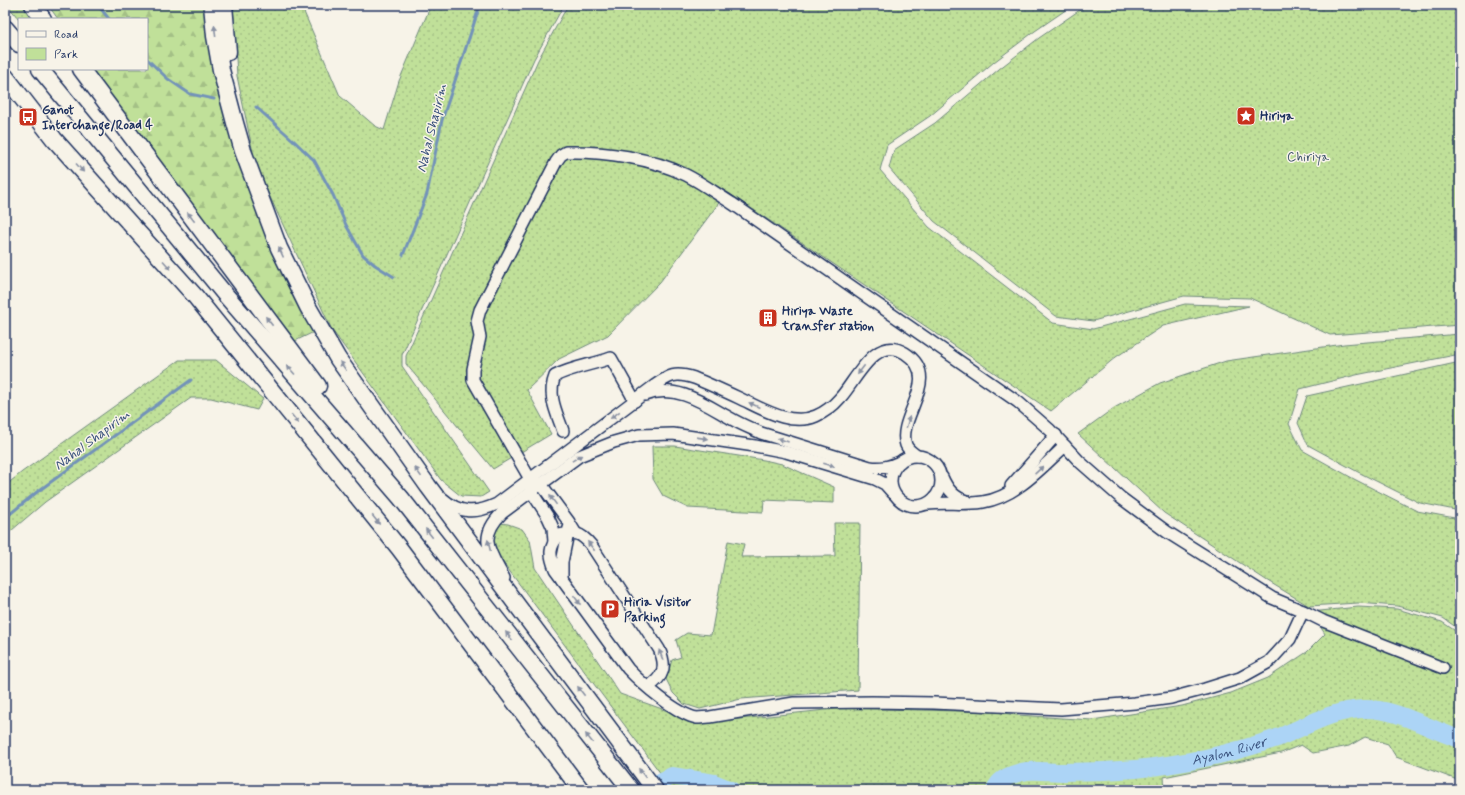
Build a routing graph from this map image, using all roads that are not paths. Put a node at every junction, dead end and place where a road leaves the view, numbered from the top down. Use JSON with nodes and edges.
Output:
{"nodes":[{"id":1,"x":33,"y":5,"type":"edge"},
{"id":2,"x":212,"y":5,"type":"edge"},
{"id":3,"x":224,"y":5,"type":"edge"},
{"id":4,"x":42,"y":18,"type":"edge"},
{"id":5,"x":5,"y":28,"type":"edge"},
{"id":6,"x":18,"y":43,"type":"edge"},
{"id":7,"x":41,"y":70,"type":"edge"},
{"id":8,"x":82,"y":70,"type":"edge"},
{"id":9,"x":5,"y":76,"type":"edge"},
{"id":10,"x":234,"y":123,"type":"junction"},
{"id":11,"x":636,"y":399,"type":"junction"},
{"id":12,"x":564,"y":431,"type":"dead end"},
{"id":13,"x":1056,"y":435,"type":"junction"},
{"id":14,"x":1065,"y":446,"type":"junction"},
{"id":15,"x":916,"y":456,"type":"junction"},
{"id":16,"x":900,"y":462,"type":"junction"},
{"id":17,"x":940,"y":473,"type":"junction"},
{"id":18,"x":530,"y":479,"type":"junction"},
{"id":19,"x":541,"y":484,"type":"junction"},
{"id":20,"x":428,"y":486,"type":"junction"},
{"id":21,"x":531,"y":491,"type":"junction"},
{"id":22,"x":893,"y":492,"type":"junction"},
{"id":23,"x":401,"y":498,"type":"junction"},
{"id":24,"x":995,"y":499,"type":"junction"},
{"id":25,"x":983,"y":502,"type":"junction"},
{"id":26,"x":928,"y":504,"type":"junction"},
{"id":27,"x":572,"y":533,"type":"junction"},
{"id":28,"x":554,"y":542,"type":"junction"},
{"id":29,"x":562,"y":579,"type":"junction"},
{"id":30,"x":518,"y":605,"type":"junction"},
{"id":31,"x":1303,"y":611,"type":"junction"},
{"id":32,"x":1443,"y":668,"type":"dead end"},
{"id":33,"x":648,"y":687,"type":"junction"},
{"id":34,"x":581,"y":790,"type":"edge"},
{"id":35,"x":631,"y":790,"type":"edge"},
{"id":36,"x":655,"y":790,"type":"edge"}],
"edges":[{"from":1,"to":4,"type":"highway"},
{"from":10,"to":2,"type":"highway","one_way":true},
{"from":3,"to":10,"type":"highway"},
{"from":5,"to":6,"type":"highway"},
{"from":23,"to":7,"type":"highway","one_way":true},
{"from":23,"to":8,"type":"highway","one_way":true},
{"from":9,"to":34,"type":"highway","one_way":true},
{"from":20,"to":10,"type":"highway","one_way":true},
{"from":11,"to":12,"type":"street"},
{"from":15,"to":11,"type":"street","one_way":true},
{"from":16,"to":11,"type":"street","one_way":true},
{"from":11,"to":18,"type":"street","one_way":true},
{"from":13,"to":14,"type":"street"},
{"from":13,"to":18,"type":"street"},
{"from":13,"to":24,"type":"street"},
{"from":24,"to":14,"type":"street","one_way":true},
{"from":14,"to":31,"type":"street"},
{"from":15,"to":16,"type":"street"},
{"from":15,"to":17,"type":"street"},
{"from":16,"to":22,"type":"street"},
{"from":17,"to":25,"type":"street"},
{"from":17,"to":26,"type":"street"},
{"from":18,"to":19,"type":"street"},
{"from":18,"to":20,"type":"street"},
{"from":18,"to":21,"type":"street"},
{"from":19,"to":21,"type":"street"},
{"from":19,"to":22,"type":"street","one_way":true},
{"from":27,"to":19,"type":"street","one_way":true},
{"from":20,"to":30,"type":"highway"},
{"from":21,"to":28,"type":"street"},
{"from":30,"to":21,"type":"street","one_way":true},
{"from":22,"to":26,"type":"street"},
{"from":35,"to":23,"type":"highway","one_way":true},
{"from":24,"to":25,"type":"street"},
{"from":25,"to":26,"type":"street"},
{"from":27,"to":28,"type":"street"},
{"from":27,"to":29,"type":"street"},
{"from":33,"to":27,"type":"street","one_way":true},
{"from":28,"to":29,"type":"street"},
{"from":29,"to":33,"type":"street","one_way":true},
{"from":36,"to":30,"type":"highway","one_way":true},
{"from":31,"to":32,"type":"street"},
{"from":31,"to":33,"type":"street"}]}
